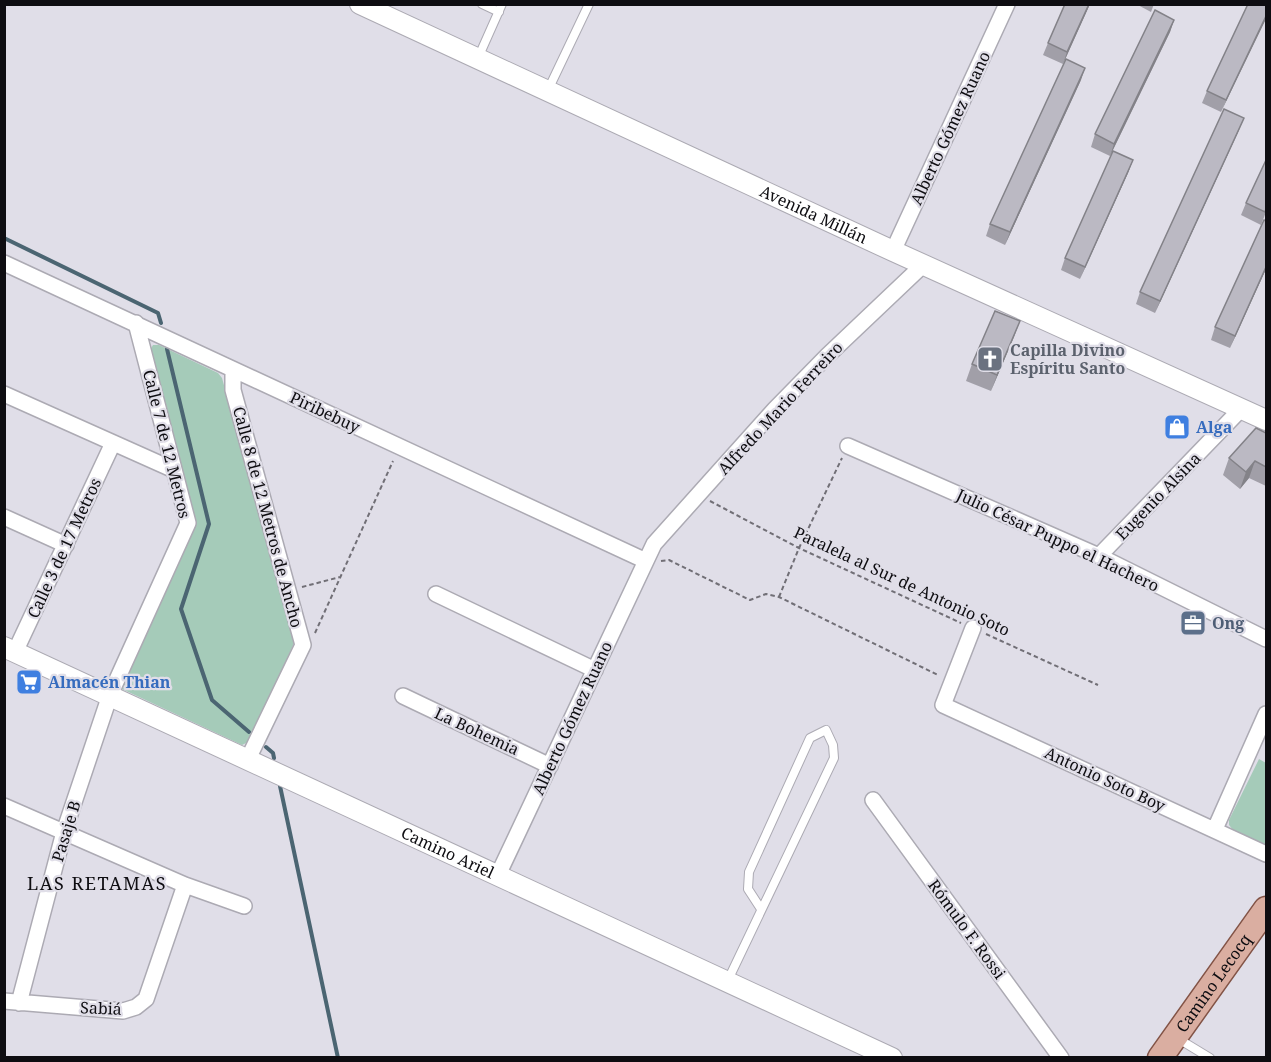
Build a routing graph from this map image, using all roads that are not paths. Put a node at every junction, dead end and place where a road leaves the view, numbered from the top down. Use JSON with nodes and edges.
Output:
{"nodes":[{"id":1,"x":360,"y":4,"type":"edge"},
{"id":2,"x":482,"y":4,"type":"edge"},
{"id":3,"x":589,"y":4,"type":"edge"},
{"id":4,"x":1007,"y":4,"type":"edge"},
{"id":5,"x":501,"y":8,"type":"edge"},
{"id":6,"x":478,"y":58,"type":"junction"},
{"id":7,"x":547,"y":90,"type":"junction"},
{"id":8,"x":893,"y":251,"type":"junction"},
{"id":9,"x":4,"y":263,"type":"edge"},
{"id":10,"x":924,"y":264,"type":"junction"},
{"id":11,"x":136,"y":323,"type":"junction"},
{"id":12,"x":233,"y":370,"type":"junction"},
{"id":13,"x":4,"y":394,"type":"edge"},
{"id":14,"x":1241,"y":409,"type":"junction"},
{"id":15,"x":1266,"y":420,"type":"edge"},
{"id":16,"x":113,"y":443,"type":"junction"},
{"id":17,"x":848,"y":446,"type":"road end"},
{"id":18,"x":174,"y":470,"type":"junction"},
{"id":19,"x":4,"y":517,"type":"edge"},
{"id":20,"x":66,"y":545,"type":"junction"},
{"id":21,"x":1100,"y":556,"type":"junction"},
{"id":22,"x":646,"y":561,"type":"junction"},
{"id":23,"x":436,"y":594,"type":"dead end"},
{"id":24,"x":973,"y":628,"type":"road end"},
{"id":25,"x":1266,"y":639,"type":"edge"},
{"id":26,"x":10,"y":650,"type":"edge"},
{"id":27,"x":595,"y":670,"type":"junction"},
{"id":28,"x":110,"y":695,"type":"junction"},
{"id":29,"x":403,"y":696,"type":"dead end"},
{"id":30,"x":1266,"y":714,"type":"edge"},
{"id":31,"x":248,"y":759,"type":"junction"},
{"id":32,"x":550,"y":766,"type":"junction"},
{"id":33,"x":873,"y":800,"type":"dead end"},
{"id":34,"x":4,"y":806,"type":"edge"},
{"id":35,"x":1215,"y":829,"type":"junction"},
{"id":36,"x":64,"y":832,"type":"junction"},
{"id":37,"x":1266,"y":854,"type":"edge"},
{"id":38,"x":498,"y":875,"type":"junction"},
{"id":39,"x":185,"y":885,"type":"junction"},
{"id":40,"x":244,"y":906,"type":"dead end"},
{"id":41,"x":761,"y":909,"type":"junction"},
{"id":42,"x":1266,"y":909,"type":"edge"},
{"id":43,"x":727,"y":981,"type":"junction"},
{"id":44,"x":12,"y":1002,"type":"edge"},
{"id":45,"x":1175,"y":1037,"type":"junction"},
{"id":46,"x":892,"y":1058,"type":"edge"},
{"id":47,"x":1061,"y":1058,"type":"edge"},
{"id":48,"x":1160,"y":1058,"type":"edge"},
{"id":49,"x":1210,"y":1058,"type":"edge"}],
"edges":[{"from":1,"to":6,"type":"street","name":"Avenida Millán"},
{"from":2,"to":5,"type":"lane"},
{"from":3,"to":7,"type":"lane"},
{"from":4,"to":8,"type":"street","name":"Alberto Gómez Ruano"},
{"from":5,"to":6,"type":"lane"},
{"from":6,"to":7,"type":"street","name":"Avenida Millán"},
{"from":7,"to":8,"type":"street","name":"Avenida Millán"},
{"from":8,"to":10,"type":"street","name":"Avenida Millán"},
{"from":9,"to":11,"type":"street","name":"Piribebuy"},
{"from":10,"to":14,"type":"street","name":"Avenida Millán"},
{"from":10,"to":22,"type":"street","name":"Alfredo Mario Ferreiro"},
{"from":11,"to":12,"type":"street","name":"Piribebuy"},
{"from":11,"to":18,"type":"street","name":"Calle 7 de 12 Metros"},
{"from":12,"to":22,"type":"street","name":"Piribebuy"},
{"from":12,"to":31,"type":"street","name":"Calle 8 de 12 Metros de Ancho"},
{"from":13,"to":16,"type":"street"},
{"from":14,"to":15,"type":"street","name":"Avenida Millán"},
{"from":14,"to":21,"type":"street","name":"Eugenio Alsina"},
{"from":16,"to":18,"type":"street"},
{"from":16,"to":20,"type":"street","name":"Calle 3 de 17 Metros"},
{"from":17,"to":21,"type":"street","name":"Julio César Puppo el Hachero"},
{"from":18,"to":28,"type":"street","name":"Calle 7 de 12 Metros"},
{"from":19,"to":20,"type":"street"},
{"from":20,"to":26,"type":"street","name":"Calle 3 de 17 Metros"},
{"from":21,"to":25,"type":"street","name":"Julio César Puppo el Hachero"},
{"from":22,"to":27,"type":"street","name":"Alberto Gómez Ruano"},
{"from":23,"to":27,"type":"street"},
{"from":24,"to":35,"type":"street","name":"Antonio Soto Boy"},
{"from":26,"to":28,"type":"street","name":"Camino Ariel"},
{"from":27,"to":32,"type":"street","name":"Alberto Gómez Ruano"},
{"from":28,"to":31,"type":"street","name":"Camino Ariel"},
{"from":28,"to":36,"type":"street","name":"Pasaje B"},
{"from":29,"to":32,"type":"street","name":"La Bohemia"},
{"from":30,"to":35,"type":"street"},
{"from":31,"to":38,"type":"street","name":"Camino Ariel"},
{"from":32,"to":38,"type":"street","name":"Alberto Gómez Ruano"},
{"from":33,"to":47,"type":"street","name":"Rómulo F. Rossi"},
{"from":34,"to":36,"type":"street"},
{"from":35,"to":37,"type":"street","name":"Antonio Soto Boy"},
{"from":36,"to":39,"type":"street"},
{"from":36,"to":44,"type":"street","name":"Pasaje B"},
{"from":38,"to":43,"type":"street","name":"Camino Ariel"},
{"from":39,"to":40,"type":"street"},
{"from":39,"to":44,"type":"street","name":"Sabiá"},
{"from":41,"to":41,"type":"lane"},
{"from":41,"to":43,"type":"lane"},
{"from":42,"to":45,"type":"main road","name":"Camino Lecocq"},
{"from":43,"to":46,"type":"street","name":"Camino Ariel"},
{"from":45,"to":48,"type":"main road","name":"Camino Lecocq"},
{"from":45,"to":49,"type":"lane"}]}
